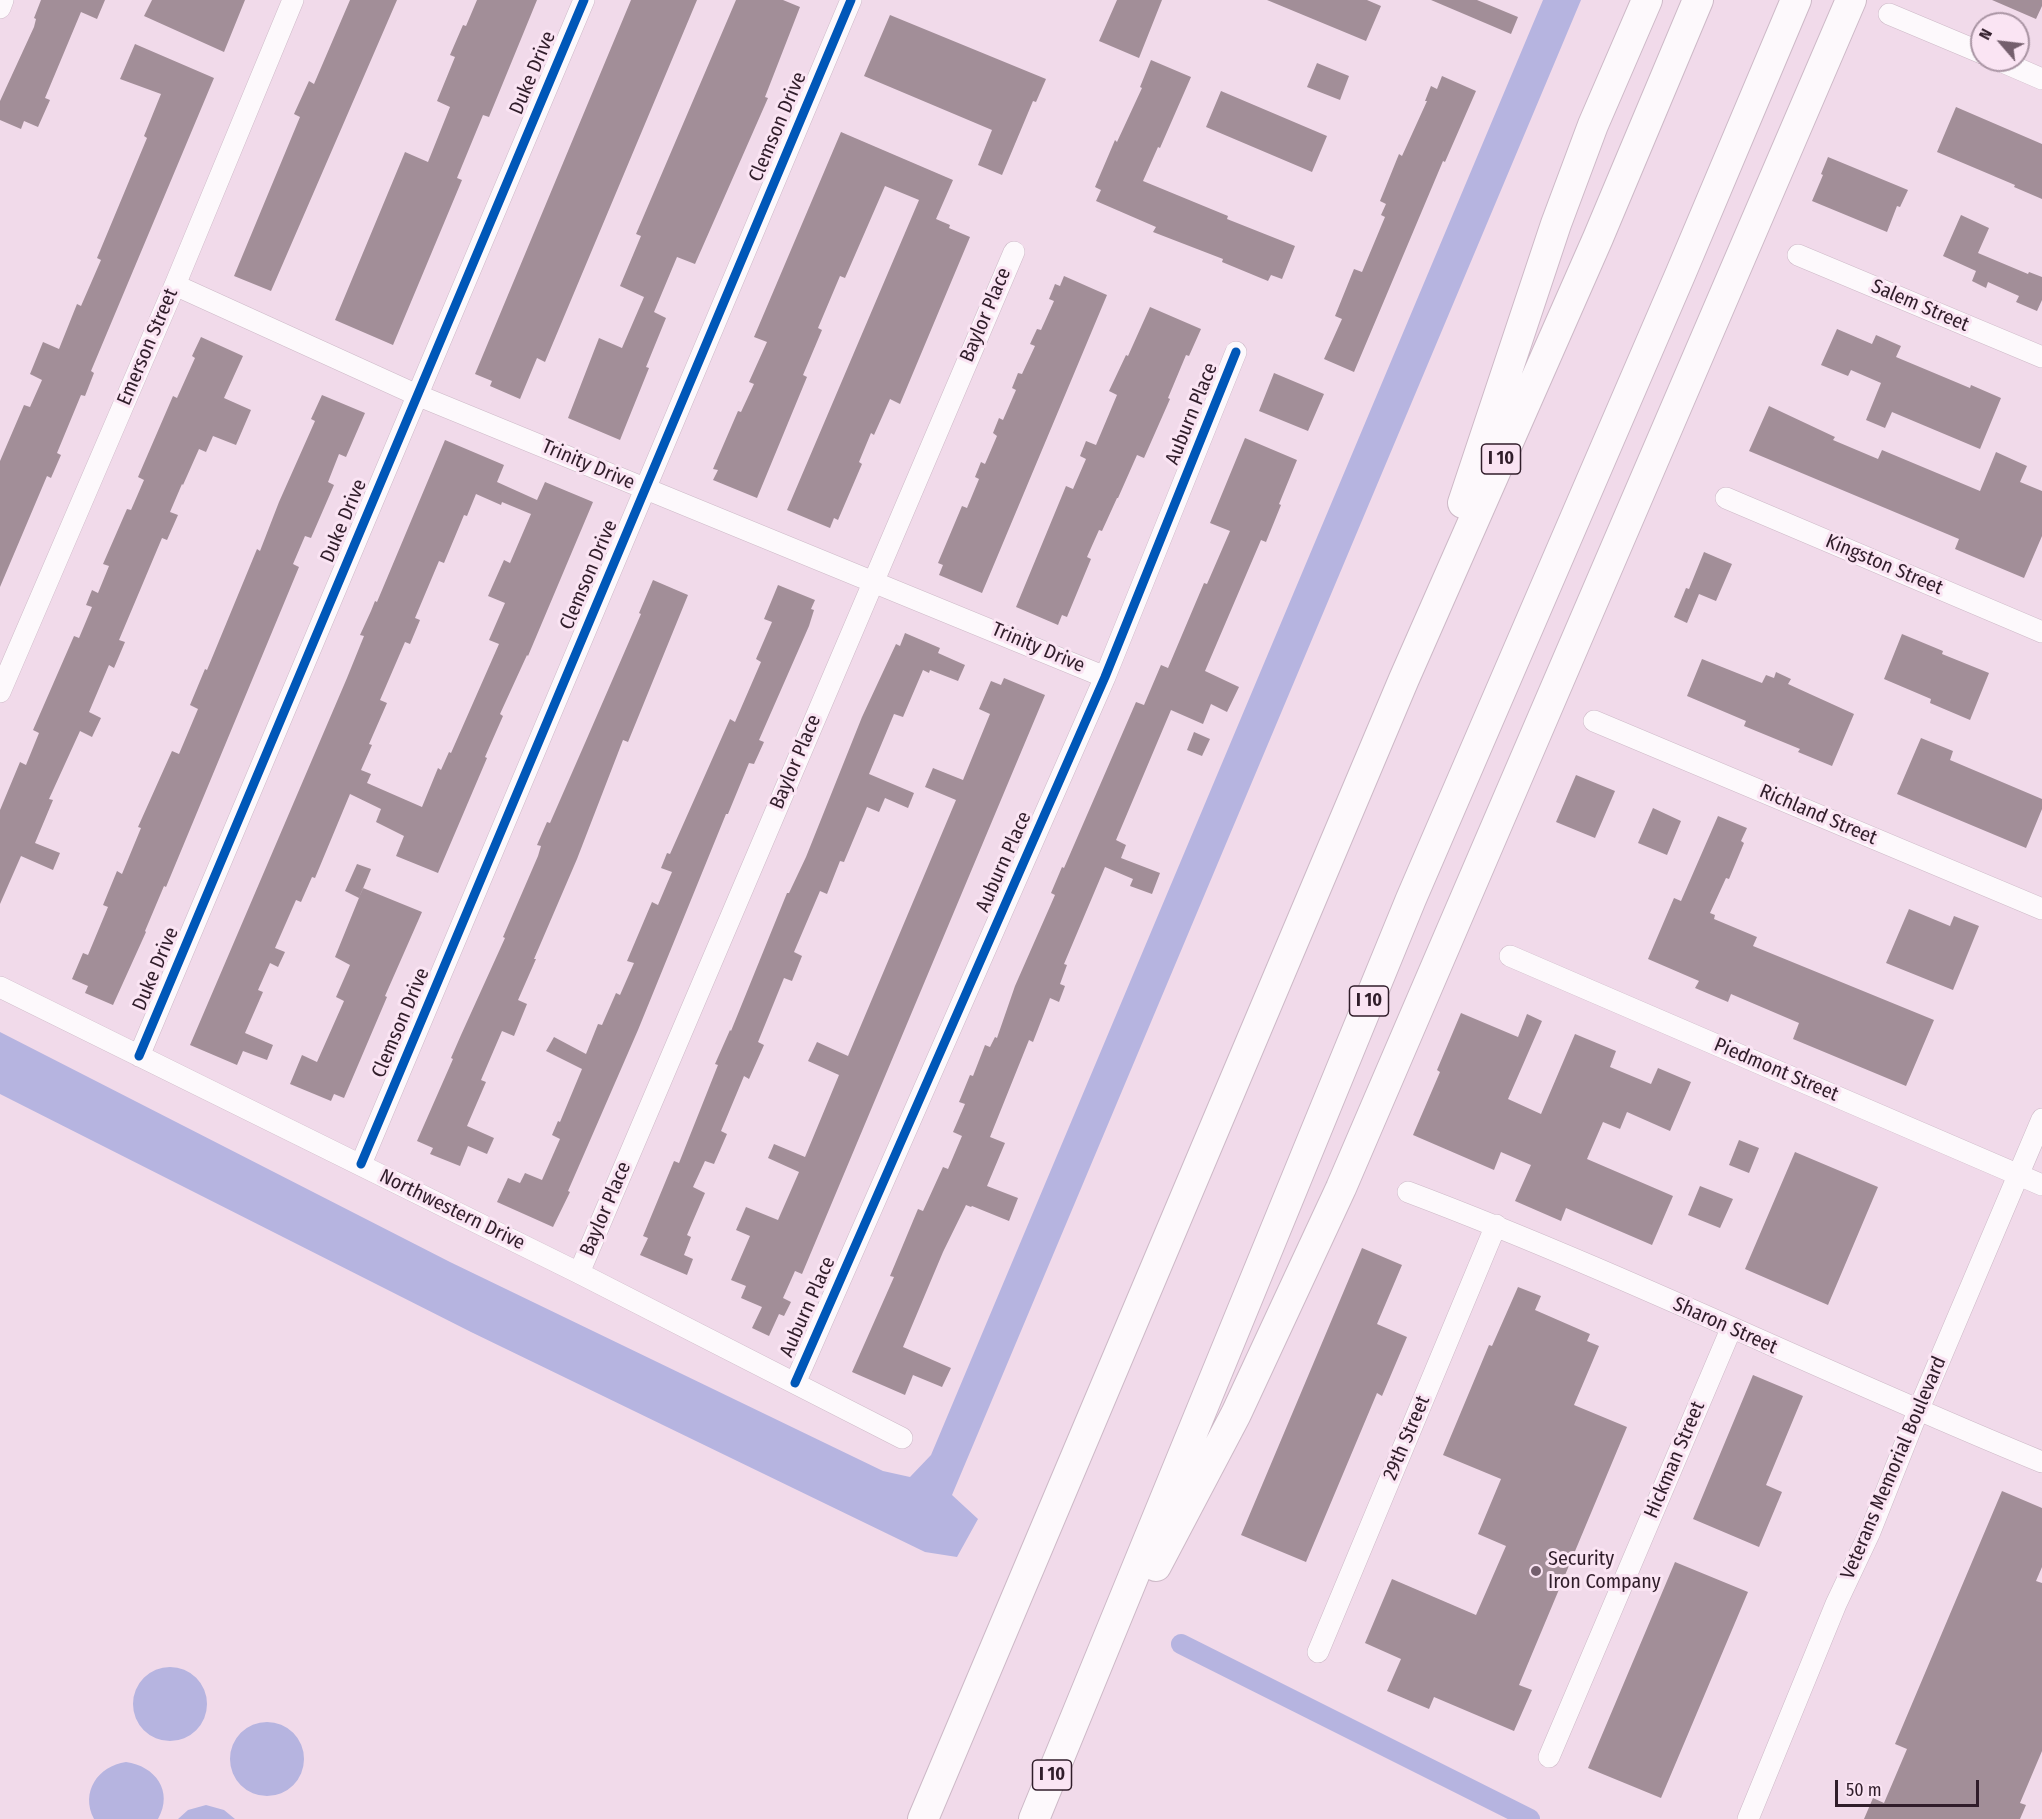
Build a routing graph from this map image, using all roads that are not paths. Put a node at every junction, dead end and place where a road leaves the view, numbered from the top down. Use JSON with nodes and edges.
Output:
{"nodes":[{"id":1,"x":3,"y":0,"type":"edge"},
{"id":2,"x":293,"y":0,"type":"edge"},
{"id":3,"x":584,"y":0,"type":"edge"},
{"id":4,"x":851,"y":0,"type":"edge"},
{"id":5,"x":1647,"y":0,"type":"edge"},
{"id":6,"x":1698,"y":0,"type":"edge"},
{"id":7,"x":1796,"y":0,"type":"edge"},
{"id":8,"x":1851,"y":0,"type":"edge"},
{"id":9,"x":0,"y":8,"type":"edge"},
{"id":10,"x":1890,"y":14,"type":"dead end"},
{"id":11,"x":1970,"y":48,"type":"edge"},
{"id":12,"x":2026,"y":72,"type":"edge"},
{"id":13,"x":2042,"y":79,"type":"edge"},
{"id":14,"x":1014,"y":252,"type":"dead end"},
{"id":15,"x":1798,"y":255,"type":"dead end"},
{"id":16,"x":175,"y":285,"type":"junction"},
{"id":17,"x":1236,"y":352,"type":"dead end"},
{"id":18,"x":2042,"y":357,"type":"edge"},
{"id":19,"x":417,"y":394,"type":"junction"},
{"id":20,"x":644,"y":489,"type":"junction"},
{"id":21,"x":1726,"y":498,"type":"dead end"},
{"id":22,"x":874,"y":580,"type":"junction"},
{"id":23,"x":2042,"y":632,"type":"edge"},
{"id":24,"x":1105,"y":677,"type":"junction"},
{"id":25,"x":1404,"y":680,"type":"junction"},
{"id":26,"x":0,"y":692,"type":"edge"},
{"id":27,"x":1594,"y":721,"type":"dead end"},
{"id":28,"x":2042,"y":909,"type":"edge"},
{"id":29,"x":1510,"y":956,"type":"dead end"},
{"id":30,"x":0,"y":987,"type":"edge"},
{"id":31,"x":139,"y":1056,"type":"junction"},
{"id":32,"x":2042,"y":1119,"type":"edge"},
{"id":33,"x":361,"y":1164,"type":"junction"},
{"id":34,"x":2019,"y":1175,"type":"junction"},
{"id":35,"x":2042,"y":1185,"type":"edge"},
{"id":36,"x":1408,"y":1192,"type":"dead end"},
{"id":37,"x":1496,"y":1225,"type":"junction"},
{"id":38,"x":579,"y":1273,"type":"junction"},
{"id":39,"x":1731,"y":1329,"type":"junction"},
{"id":40,"x":795,"y":1383,"type":"junction"},
{"id":41,"x":1918,"y":1411,"type":"junction"},
{"id":42,"x":902,"y":1437,"type":"dead end"},
{"id":43,"x":2042,"y":1462,"type":"edge"},
{"id":44,"x":1318,"y":1652,"type":"dead end"},
{"id":45,"x":1070,"y":1731,"type":"junction"},
{"id":46,"x":1549,"y":1757,"type":"dead end"},
{"id":47,"x":923,"y":1819,"type":"edge"},
{"id":48,"x":1034,"y":1819,"type":"edge"},
{"id":49,"x":1748,"y":1819,"type":"edge"}],
"edges":[{"from":1,"to":9,"type":"street"},
{"from":2,"to":16,"type":"street","name":"Emerson Street"},
{"from":3,"to":19,"type":"street","name":"Duke Drive"},
{"from":4,"to":20,"type":"street","name":"Clemson Drive"},
{"from":5,"to":25,"type":"highway"},
{"from":6,"to":25,"type":"highway","number":"I 10"},
{"from":7,"to":45,"type":"highway","number":"I 10"},
{"from":8,"to":45,"type":"highway"},
{"from":10,"to":11,"type":"street"},
{"from":12,"to":13,"type":"street"},
{"from":14,"to":22,"type":"street","name":"Baylor Place"},
{"from":15,"to":18,"type":"street","name":"Salem Street"},
{"from":16,"to":19,"type":"street","name":"Trinity Drive"},
{"from":16,"to":26,"type":"street","name":"Emerson Street"},
{"from":17,"to":24,"type":"street","name":"Auburn Place"},
{"from":19,"to":20,"type":"street","name":"Trinity Drive"},
{"from":19,"to":31,"type":"street","name":"Duke Drive"},
{"from":20,"to":22,"type":"street","name":"Trinity Drive"},
{"from":20,"to":33,"type":"street","name":"Clemson Drive"},
{"from":21,"to":23,"type":"street","name":"Kingston Street"},
{"from":22,"to":24,"type":"street","name":"Trinity Drive"},
{"from":22,"to":38,"type":"street","name":"Baylor Place"},
{"from":24,"to":40,"type":"street","name":"Auburn Place"},
{"from":25,"to":47,"type":"highway","number":"I 10"},
{"from":27,"to":28,"type":"street","name":"Richland Street"},
{"from":29,"to":34,"type":"street","name":"Piedmont Street"},
{"from":30,"to":31,"type":"street","name":"Northwestern Drive"},
{"from":31,"to":33,"type":"street","name":"Northwestern Drive"},
{"from":32,"to":34,"type":"street","name":"Veterans Memorial Boulevard"},
{"from":33,"to":38,"type":"street","name":"Northwestern Drive"},
{"from":34,"to":35,"type":"street","name":"Piedmont Street"},
{"from":34,"to":41,"type":"street","name":"Veterans Memorial Boulevard"},
{"from":36,"to":37,"type":"street","name":"Sharon Street"},
{"from":37,"to":39,"type":"street","name":"Sharon Street"},
{"from":37,"to":44,"type":"street","name":"29th Street"},
{"from":38,"to":40,"type":"street","name":"Northwestern Drive"},
{"from":39,"to":41,"type":"street","name":"Sharon Street"},
{"from":39,"to":46,"type":"street","name":"Hickman Street"},
{"from":40,"to":42,"type":"street","name":"Northwestern Drive"},
{"from":41,"to":43,"type":"street","name":"Sharon Street"},
{"from":41,"to":49,"type":"street","name":"Veterans Memorial Boulevard"},
{"from":45,"to":48,"type":"highway","number":"I 10"}]}
